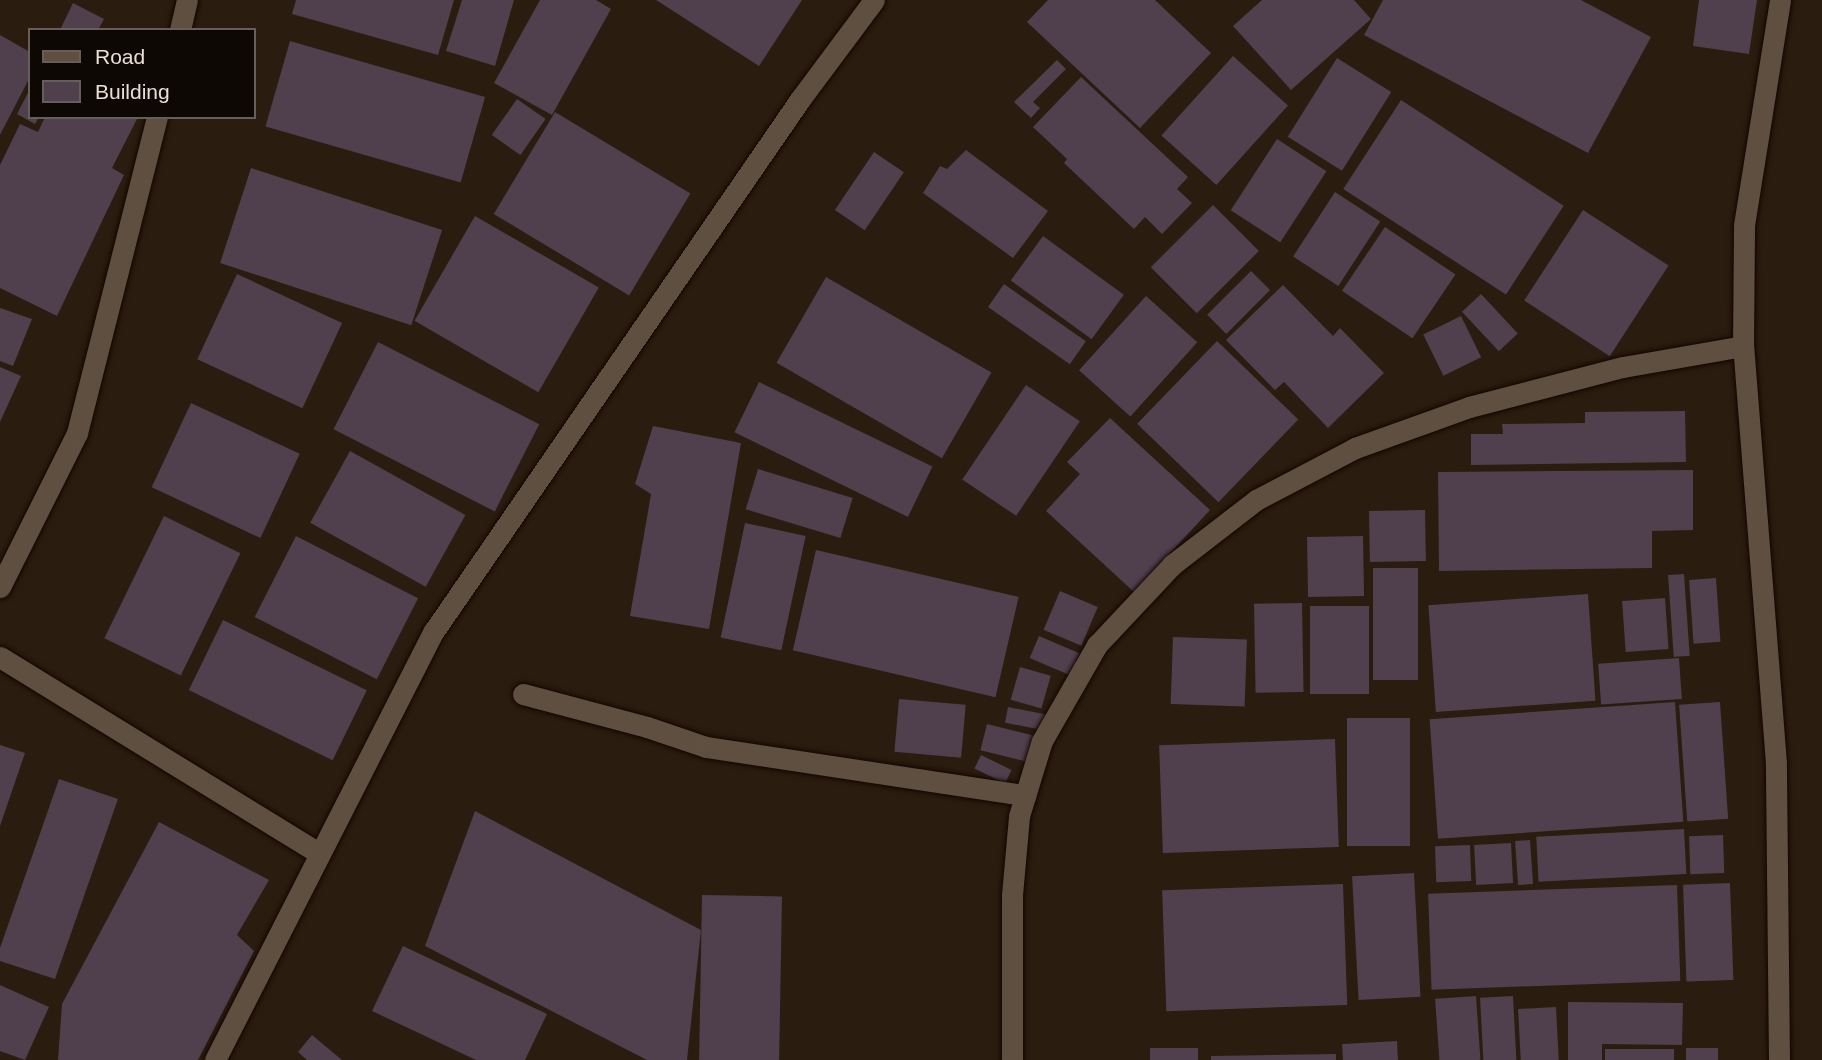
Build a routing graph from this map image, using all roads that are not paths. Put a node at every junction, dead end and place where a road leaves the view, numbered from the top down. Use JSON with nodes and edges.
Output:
{"nodes":[{"id":1,"x":187,"y":0,"type":"edge"},
{"id":2,"x":874,"y":0,"type":"edge"},
{"id":3,"x":1780,"y":0,"type":"edge"},
{"id":4,"x":180,"y":28,"type":"edge"},
{"id":5,"x":157,"y":119,"type":"edge"},
{"id":6,"x":1743,"y":346,"type":"junction"},
{"id":7,"x":0,"y":587,"type":"edge"},
{"id":8,"x":0,"y":657,"type":"edge"},
{"id":9,"x":523,"y":694,"type":"dead end"},
{"id":10,"x":1025,"y":795,"type":"junction"},
{"id":11,"x":319,"y":853,"type":"junction"},
{"id":12,"x":215,"y":1060,"type":"edge"},
{"id":13,"x":1012,"y":1060,"type":"edge"},
{"id":14,"x":1779,"y":1060,"type":"edge"}],
"edges":[{"from":1,"to":4,"type":"street"},
{"from":2,"to":11,"type":"street"},
{"from":3,"to":6,"type":"street"},
{"from":5,"to":7,"type":"street"},
{"from":6,"to":10,"type":"street"},
{"from":6,"to":14,"type":"street"},
{"from":8,"to":11,"type":"street"},
{"from":9,"to":10,"type":"street"},
{"from":10,"to":13,"type":"street"},
{"from":11,"to":12,"type":"street"}]}
